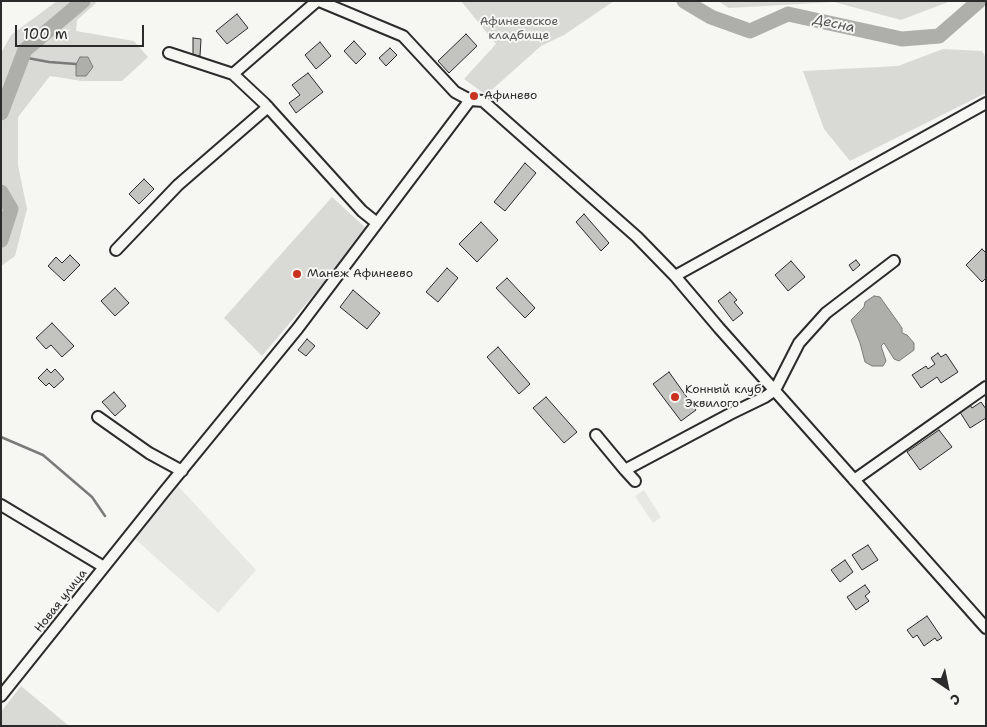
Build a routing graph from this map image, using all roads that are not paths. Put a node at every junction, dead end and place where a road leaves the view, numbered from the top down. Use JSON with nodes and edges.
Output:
{"nodes":[{"id":1,"x":318,"y":1,"type":"edge"},
{"id":2,"x":169,"y":53,"type":"dead end"},
{"id":3,"x":232,"y":74,"type":"junction"},
{"id":4,"x":470,"y":100,"type":"junction"},
{"id":5,"x":986,"y":103,"type":"edge"},
{"id":6,"x":268,"y":107,"type":"junction"},
{"id":7,"x":377,"y":223,"type":"junction"},
{"id":8,"x":116,"y":250,"type":"dead end"},
{"id":9,"x":894,"y":261,"type":"dead end"},
{"id":10,"x":675,"y":276,"type":"junction"},
{"id":11,"x":986,"y":387,"type":"edge"},
{"id":12,"x":775,"y":390,"type":"junction"},
{"id":13,"x":98,"y":417,"type":"dead end"},
{"id":14,"x":596,"y":435,"type":"dead end"},
{"id":15,"x":626,"y":470,"type":"junction"},
{"id":16,"x":182,"y":471,"type":"junction"},
{"id":17,"x":854,"y":480,"type":"junction"},
{"id":18,"x":635,"y":481,"type":"dead end"},
{"id":19,"x":1,"y":505,"type":"edge"},
{"id":20,"x":104,"y":566,"type":"junction"},
{"id":21,"x":986,"y":628,"type":"edge"},
{"id":22,"x":1,"y":696,"type":"edge"}],
"edges":[{"from":1,"to":3,"type":"street"},
{"from":1,"to":4,"type":"street"},
{"from":2,"to":3,"type":"street"},
{"from":3,"to":6,"type":"street"},
{"from":4,"to":7,"type":"street"},
{"from":4,"to":10,"type":"street"},
{"from":5,"to":10,"type":"street"},
{"from":6,"to":7,"type":"street"},
{"from":6,"to":8,"type":"street"},
{"from":7,"to":16,"type":"street"},
{"from":9,"to":12,"type":"street"},
{"from":10,"to":12,"type":"street"},
{"from":11,"to":17,"type":"street"},
{"from":12,"to":15,"type":"street"},
{"from":12,"to":17,"type":"street"},
{"from":13,"to":16,"type":"street"},
{"from":14,"to":15,"type":"street"},
{"from":15,"to":18,"type":"street"},
{"from":16,"to":20,"type":"street"},
{"from":17,"to":21,"type":"street"},
{"from":19,"to":20,"type":"street","name":"Новая улица"},
{"from":20,"to":22,"type":"street","name":"Новая улица"}]}
